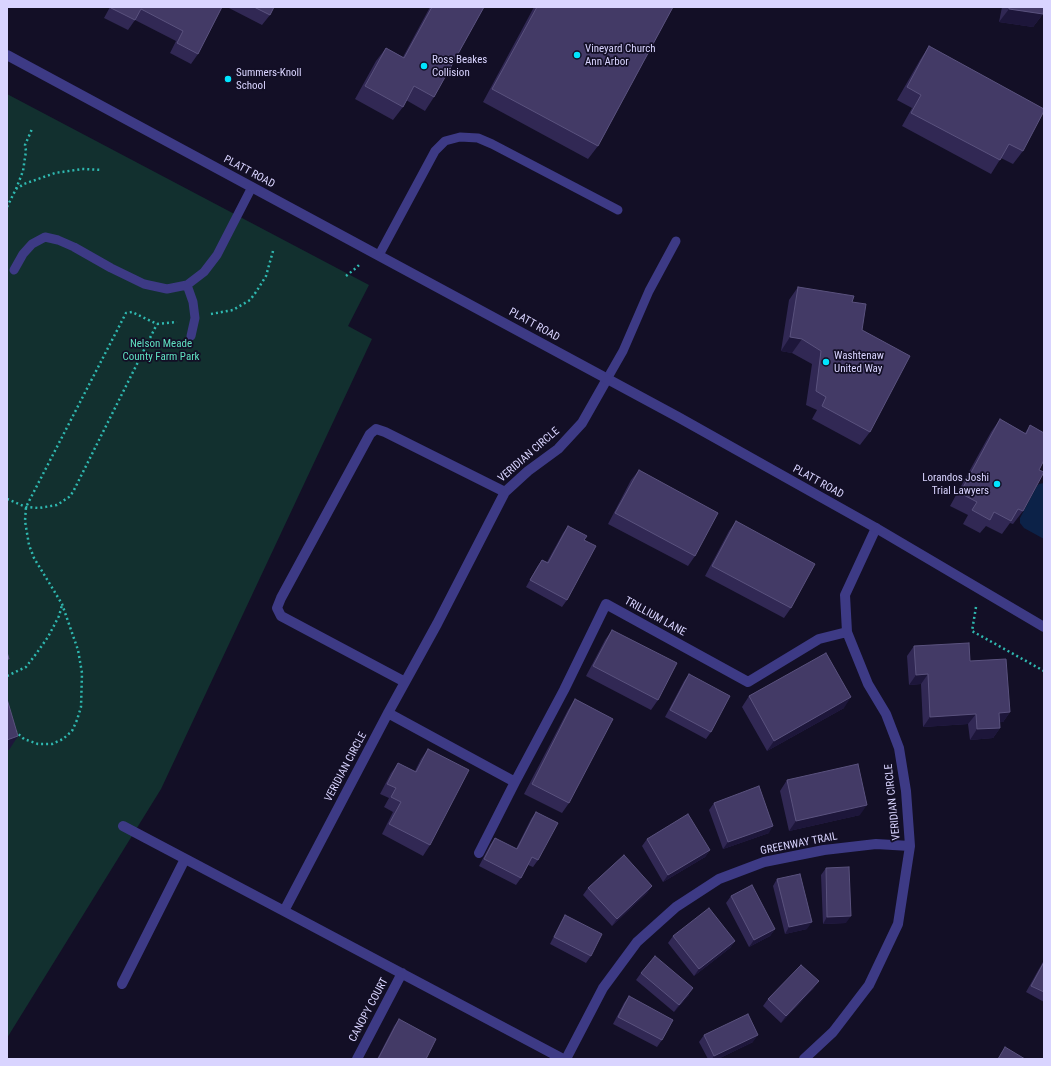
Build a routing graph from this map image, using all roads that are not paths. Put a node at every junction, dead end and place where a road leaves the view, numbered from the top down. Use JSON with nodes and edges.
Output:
{"nodes":[{"id":1,"x":7,"y":55,"type":"edge"},
{"id":2,"x":252,"y":187,"type":"junction"},
{"id":3,"x":618,"y":210,"type":"dead end"},
{"id":4,"x":676,"y":241,"type":"dead end"},
{"id":5,"x":380,"y":255,"type":"junction"},
{"id":6,"x":14,"y":270,"type":"dead end"},
{"id":7,"x":188,"y":285,"type":"junction"},
{"id":8,"x":191,"y":336,"type":"dead end"},
{"id":9,"x":607,"y":379,"type":"junction"},
{"id":10,"x":505,"y":492,"type":"junction"},
{"id":11,"x":876,"y":528,"type":"junction"},
{"id":12,"x":1044,"y":627,"type":"edge"},
{"id":13,"x":847,"y":632,"type":"junction"},
{"id":14,"x":405,"y":682,"type":"junction"},
{"id":15,"x":388,"y":713,"type":"junction"},
{"id":16,"x":515,"y":782,"type":"junction"},
{"id":17,"x":123,"y":826,"type":"dead end"},
{"id":18,"x":910,"y":846,"type":"junction"},
{"id":19,"x":479,"y":853,"type":"dead end"},
{"id":20,"x":185,"y":859,"type":"junction"},
{"id":21,"x":284,"y":911,"type":"junction"},
{"id":22,"x":402,"y":973,"type":"junction"},
{"id":23,"x":122,"y":984,"type":"dead end"},
{"id":24,"x":357,"y":1059,"type":"edge"},
{"id":25,"x":563,"y":1059,"type":"edge"},
{"id":26,"x":566,"y":1059,"type":"edge"},
{"id":27,"x":804,"y":1059,"type":"edge"}],
"edges":[{"from":1,"to":2,"type":"street","name":"PLATT ROAD"},
{"from":2,"to":5,"type":"street","name":"PLATT ROAD"},
{"from":2,"to":7,"type":"lane"},
{"from":3,"to":5,"type":"lane"},
{"from":4,"to":9,"type":"lane"},
{"from":5,"to":9,"type":"street","name":"PLATT ROAD"},
{"from":6,"to":7,"type":"lane"},
{"from":7,"to":8,"type":"lane"},
{"from":9,"to":10,"type":"street","name":"VERIDIAN CIRCLE"},
{"from":9,"to":11,"type":"street","name":"PLATT ROAD"},
{"from":10,"to":14,"type":"street","name":"VERIDIAN CIRCLE"},
{"from":10,"to":14,"type":"street"},
{"from":11,"to":12,"type":"street","name":"PLATT ROAD"},
{"from":11,"to":13,"type":"street","name":"VERIDIAN CIRCLE"},
{"from":13,"to":16,"type":"street","name":"TRILLIUM LANE"},
{"from":13,"to":18,"type":"street","name":"VERIDIAN CIRCLE"},
{"from":14,"to":15,"type":"street","name":"VERIDIAN CIRCLE"},
{"from":15,"to":16,"type":"street"},
{"from":15,"to":21,"type":"street","name":"VERIDIAN CIRCLE"},
{"from":16,"to":19,"type":"street","name":"TRILLIUM LANE"},
{"from":17,"to":20,"type":"street"},
{"from":18,"to":26,"type":"street","name":"GREENWAY TRAIL"},
{"from":18,"to":27,"type":"street","name":"VERIDIAN CIRCLE"},
{"from":20,"to":21,"type":"street"},
{"from":20,"to":23,"type":"street"},
{"from":21,"to":22,"type":"street"},
{"from":22,"to":24,"type":"street","name":"CANOPY COURT"},
{"from":22,"to":25,"type":"street"}]}
